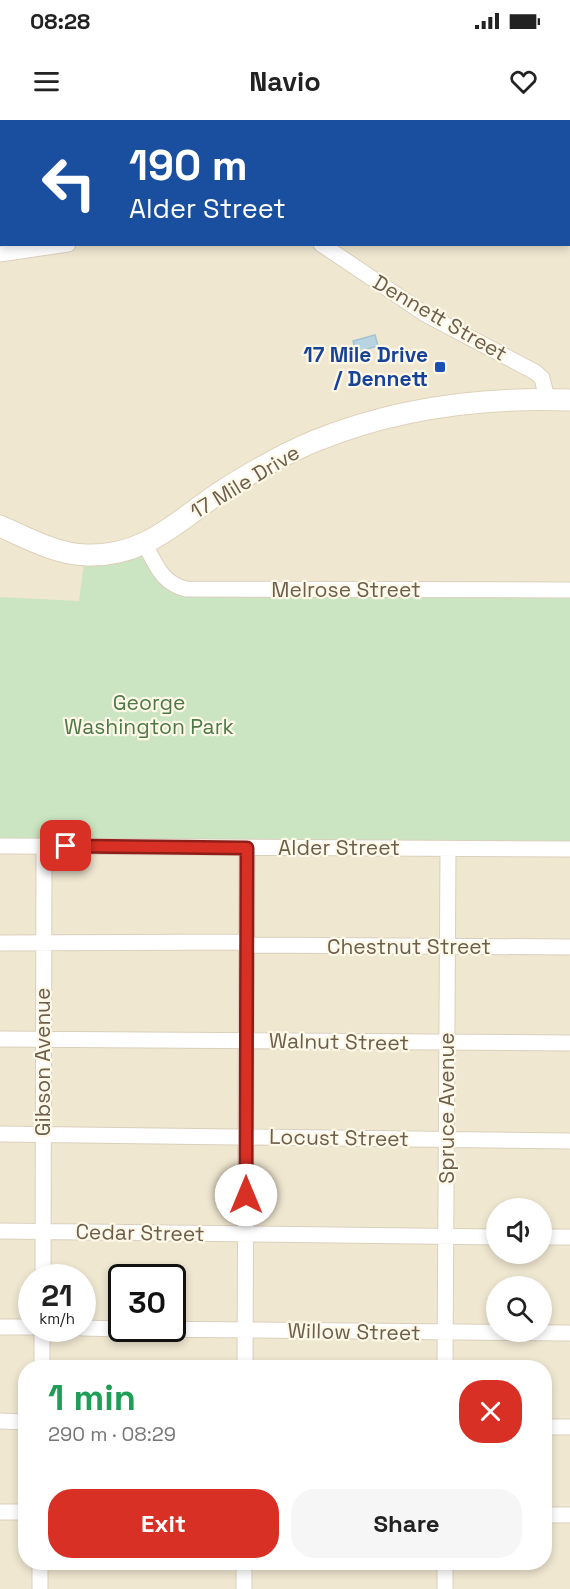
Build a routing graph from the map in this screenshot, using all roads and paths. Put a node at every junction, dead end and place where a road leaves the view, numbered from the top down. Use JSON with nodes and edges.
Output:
{"nodes":[{"id":1,"x":54,"y":246,"type":"edge"},
{"id":2,"x":324,"y":246,"type":"edge"},
{"id":3,"x":0,"y":254,"type":"edge"},
{"id":4,"x":547,"y":399,"type":"junction"},
{"id":5,"x":570,"y":400,"type":"edge"},
{"id":6,"x":0,"y":526,"type":"edge"},
{"id":7,"x":146,"y":545,"type":"junction"},
{"id":8,"x":570,"y":590,"type":"edge"},
{"id":9,"x":0,"y":846,"type":"edge"},
{"id":10,"x":44,"y":846,"type":"junction"},
{"id":11,"x":247,"y":848,"type":"junction"},
{"id":12,"x":448,"y":849,"type":"junction"},
{"id":13,"x":570,"y":849,"type":"edge"},
{"id":14,"x":0,"y":943,"type":"edge"},
{"id":15,"x":43,"y":943,"type":"junction"},
{"id":16,"x":247,"y":944,"type":"junction"},
{"id":17,"x":448,"y":947,"type":"junction"},
{"id":18,"x":570,"y":947,"type":"edge"},
{"id":19,"x":0,"y":1039,"type":"edge"},
{"id":20,"x":44,"y":1039,"type":"junction"},
{"id":21,"x":246,"y":1041,"type":"junction"},
{"id":22,"x":570,"y":1043,"type":"edge"},
{"id":23,"x":447,"y":1044,"type":"junction"},
{"id":24,"x":0,"y":1134,"type":"edge"},
{"id":25,"x":43,"y":1134,"type":"junction"},
{"id":26,"x":246,"y":1136,"type":"junction"},
{"id":27,"x":446,"y":1140,"type":"junction"},
{"id":28,"x":570,"y":1141,"type":"edge"},
{"id":29,"x":0,"y":1231,"type":"edge"},
{"id":30,"x":43,"y":1232,"type":"junction"},
{"id":31,"x":246,"y":1234,"type":"junction"},
{"id":32,"x":446,"y":1237,"type":"junction"},
{"id":33,"x":486,"y":1237,"type":"edge"},
{"id":34,"x":552,"y":1237,"type":"edge"},
{"id":35,"x":570,"y":1237,"type":"edge"},
{"id":36,"x":43,"y":1264,"type":"edge"},
{"id":37,"x":0,"y":1327,"type":"edge"},
{"id":38,"x":18,"y":1327,"type":"edge"},
{"id":39,"x":186,"y":1330,"type":"edge"},
{"id":40,"x":245,"y":1331,"type":"junction"},
{"id":41,"x":445,"y":1333,"type":"junction"},
{"id":42,"x":570,"y":1333,"type":"edge"},
{"id":43,"x":42,"y":1342,"type":"edge"},
{"id":44,"x":42,"y":1360,"type":"edge"},
{"id":45,"x":245,"y":1360,"type":"edge"},
{"id":46,"x":445,"y":1360,"type":"edge"},
{"id":47,"x":0,"y":1421,"type":"edge"},
{"id":48,"x":18,"y":1422,"type":"edge"},
{"id":49,"x":552,"y":1427,"type":"edge"},
{"id":50,"x":570,"y":1427,"type":"edge"},
{"id":51,"x":0,"y":1512,"type":"edge"},
{"id":52,"x":18,"y":1512,"type":"edge"},
{"id":53,"x":552,"y":1515,"type":"edge"},
{"id":54,"x":570,"y":1515,"type":"edge"},
{"id":55,"x":40,"y":1570,"type":"edge"},
{"id":56,"x":244,"y":1570,"type":"edge"},
{"id":57,"x":445,"y":1570,"type":"edge"},
{"id":58,"x":40,"y":1589,"type":"edge"},
{"id":59,"x":244,"y":1589,"type":"edge"},
{"id":60,"x":445,"y":1589,"type":"edge"}],
"edges":[{"from":1,"to":3,"type":"street"},
{"from":2,"to":4,"type":"street","name":"Dennett Street"},
{"from":4,"to":5,"type":"main road","name":"17 Mile Drive"},
{"from":4,"to":7,"type":"main road","name":"17 Mile Drive"},
{"from":6,"to":7,"type":"main road","name":"17 Mile Drive"},
{"from":7,"to":8,"type":"street","name":"Melrose Street"},
{"from":9,"to":10,"type":"street","name":"Alder Street"},
{"from":10,"to":11,"type":"street","name":"Alder Street"},
{"from":10,"to":15,"type":"street","name":"Gibson Avenue"},
{"from":11,"to":12,"type":"street","name":"Alder Street"},
{"from":11,"to":16,"type":"street"},
{"from":12,"to":13,"type":"street","name":"Alder Street"},
{"from":12,"to":17,"type":"street","name":"Spruce Avenue"},
{"from":14,"to":15,"type":"street","name":"Chestnut Street"},
{"from":15,"to":16,"type":"street","name":"Chestnut Street"},
{"from":15,"to":20,"type":"street","name":"Gibson Avenue"},
{"from":16,"to":17,"type":"street","name":"Chestnut Street"},
{"from":16,"to":21,"type":"street"},
{"from":17,"to":18,"type":"street","name":"Chestnut Street"},
{"from":17,"to":23,"type":"street","name":"Spruce Avenue"},
{"from":19,"to":20,"type":"street","name":"Walnut Street"},
{"from":20,"to":21,"type":"street","name":"Walnut Street"},
{"from":20,"to":25,"type":"street","name":"Gibson Avenue"},
{"from":21,"to":23,"type":"street","name":"Walnut Street"},
{"from":21,"to":26,"type":"street"},
{"from":22,"to":23,"type":"street","name":"Walnut Street"},
{"from":23,"to":27,"type":"street","name":"Spruce Avenue"},
{"from":24,"to":25,"type":"street","name":"Locust Street"},
{"from":25,"to":26,"type":"street","name":"Locust Street"},
{"from":25,"to":30,"type":"street","name":"Gibson Avenue"},
{"from":26,"to":27,"type":"street","name":"Locust Street"},
{"from":26,"to":31,"type":"street"},
{"from":27,"to":28,"type":"street","name":"Locust Street"},
{"from":27,"to":32,"type":"street","name":"Spruce Avenue"},
{"from":29,"to":30,"type":"street","name":"Cedar Street"},
{"from":30,"to":31,"type":"street","name":"Cedar Street"},
{"from":30,"to":36,"type":"street","name":"Gibson Avenue"},
{"from":31,"to":32,"type":"street","name":"Cedar Street"},
{"from":31,"to":40,"type":"street"},
{"from":32,"to":33,"type":"street","name":"Cedar Street"},
{"from":32,"to":41,"type":"street","name":"Spruce Avenue"},
{"from":34,"to":35,"type":"street"},
{"from":37,"to":38,"type":"street"},
{"from":39,"to":40,"type":"street","name":"Willow Street"},
{"from":40,"to":41,"type":"street","name":"Willow Street"},
{"from":40,"to":45,"type":"street"},
{"from":41,"to":42,"type":"street","name":"Willow Street"},
{"from":41,"to":46,"type":"street","name":"Spruce Avenue"},
{"from":43,"to":44,"type":"street"},
{"from":47,"to":48,"type":"street"},
{"from":49,"to":50,"type":"street"},
{"from":51,"to":52,"type":"street"},
{"from":53,"to":54,"type":"street"},
{"from":55,"to":58,"type":"street"},
{"from":56,"to":59,"type":"street"},
{"from":57,"to":60,"type":"street"}]}
